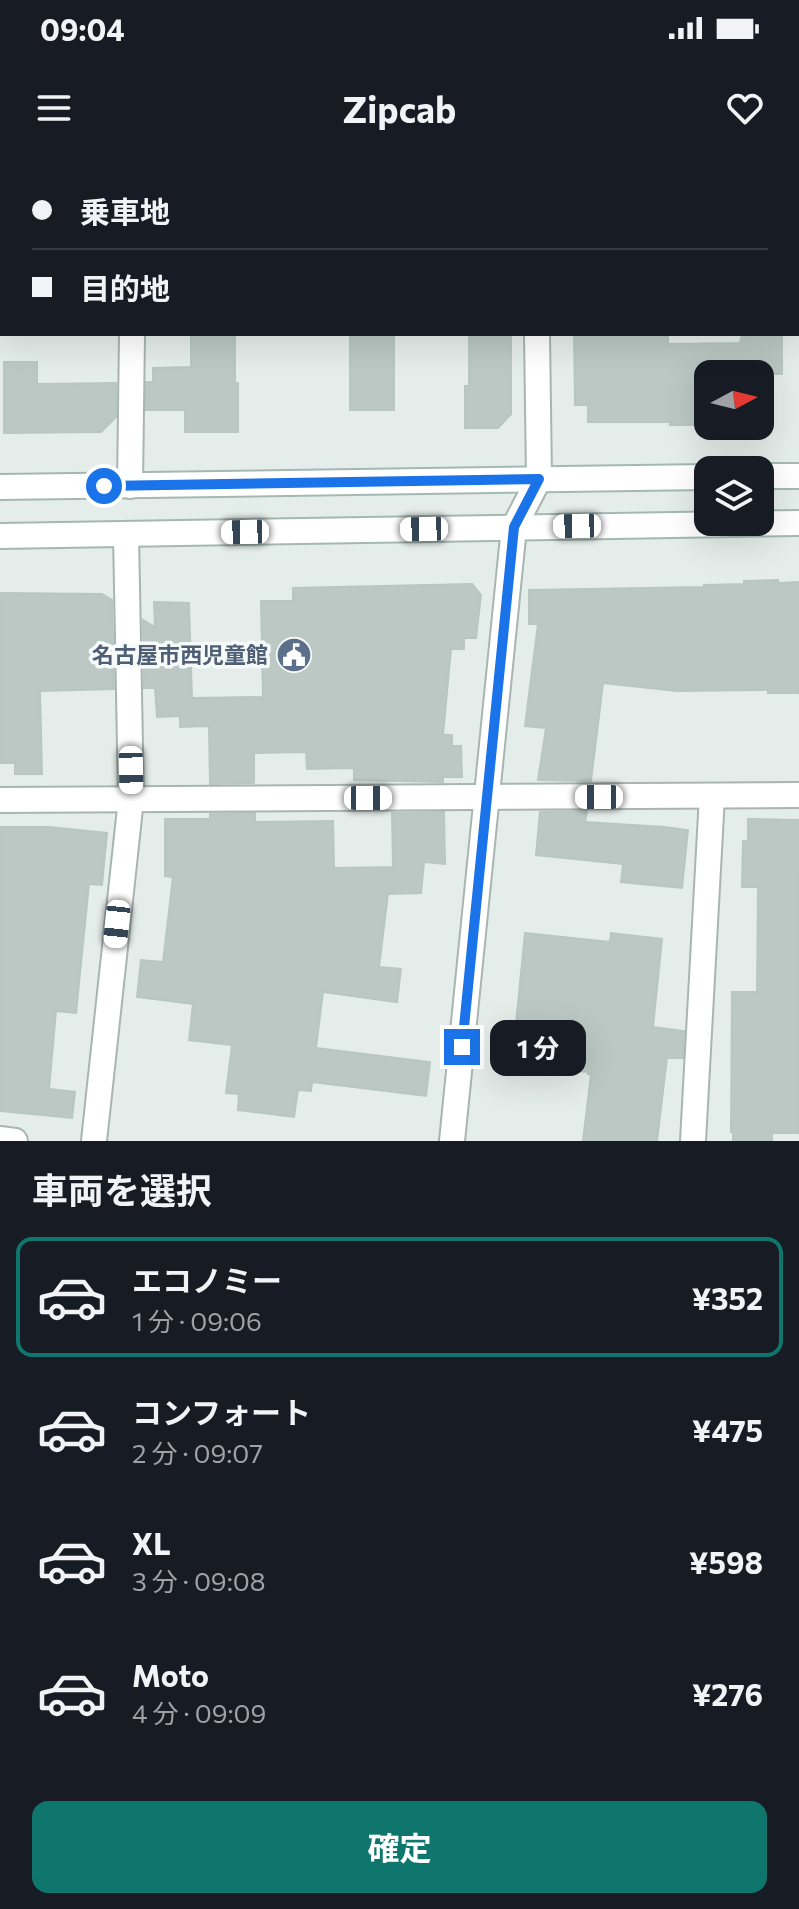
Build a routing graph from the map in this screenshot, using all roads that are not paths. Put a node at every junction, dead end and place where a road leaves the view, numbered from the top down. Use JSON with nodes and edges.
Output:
{"nodes":[{"id":1,"x":132,"y":336,"type":"edge"},
{"id":2,"x":537,"y":336,"type":"edge"},
{"id":3,"x":774,"y":476,"type":"edge"},
{"id":4,"x":799,"y":476,"type":"edge"},
{"id":5,"x":694,"y":477,"type":"edge"},
{"id":6,"x":539,"y":479,"type":"junction"},
{"id":7,"x":130,"y":486,"type":"junction"},
{"id":8,"x":0,"y":487,"type":"edge"},
{"id":9,"x":799,"y":523,"type":"edge"},
{"id":10,"x":514,"y":527,"type":"junction"},
{"id":11,"x":126,"y":534,"type":"junction"},
{"id":12,"x":0,"y":536,"type":"edge"},
{"id":13,"x":799,"y":795,"type":"edge"},
{"id":14,"x":712,"y":796,"type":"junction"},
{"id":15,"x":486,"y":798,"type":"junction"},
{"id":16,"x":131,"y":799,"type":"junction"},
{"id":17,"x":0,"y":800,"type":"edge"},
{"id":18,"x":0,"y":1139,"type":"edge"},
{"id":19,"x":15,"y":1141,"type":"edge"},
{"id":20,"x":94,"y":1141,"type":"edge"},
{"id":21,"x":452,"y":1141,"type":"edge"},
{"id":22,"x":693,"y":1141,"type":"edge"}],
"edges":[{"from":1,"to":7,"type":"street"},
{"from":2,"to":6,"type":"street"},
{"from":3,"to":4,"type":"street"},
{"from":5,"to":6,"type":"street"},
{"from":6,"to":7,"type":"street"},
{"from":6,"to":10,"type":"street"},
{"from":7,"to":8,"type":"street"},
{"from":9,"to":10,"type":"street"},
{"from":10,"to":11,"type":"street"},
{"from":10,"to":15,"type":"street"},
{"from":11,"to":12,"type":"street"},
{"from":11,"to":16,"type":"street"},
{"from":13,"to":14,"type":"street"},
{"from":14,"to":15,"type":"street"},
{"from":14,"to":22,"type":"street"},
{"from":15,"to":16,"type":"street"},
{"from":15,"to":21,"type":"street"},
{"from":16,"to":17,"type":"street"},
{"from":16,"to":20,"type":"street"},
{"from":18,"to":19,"type":"street"}]}
